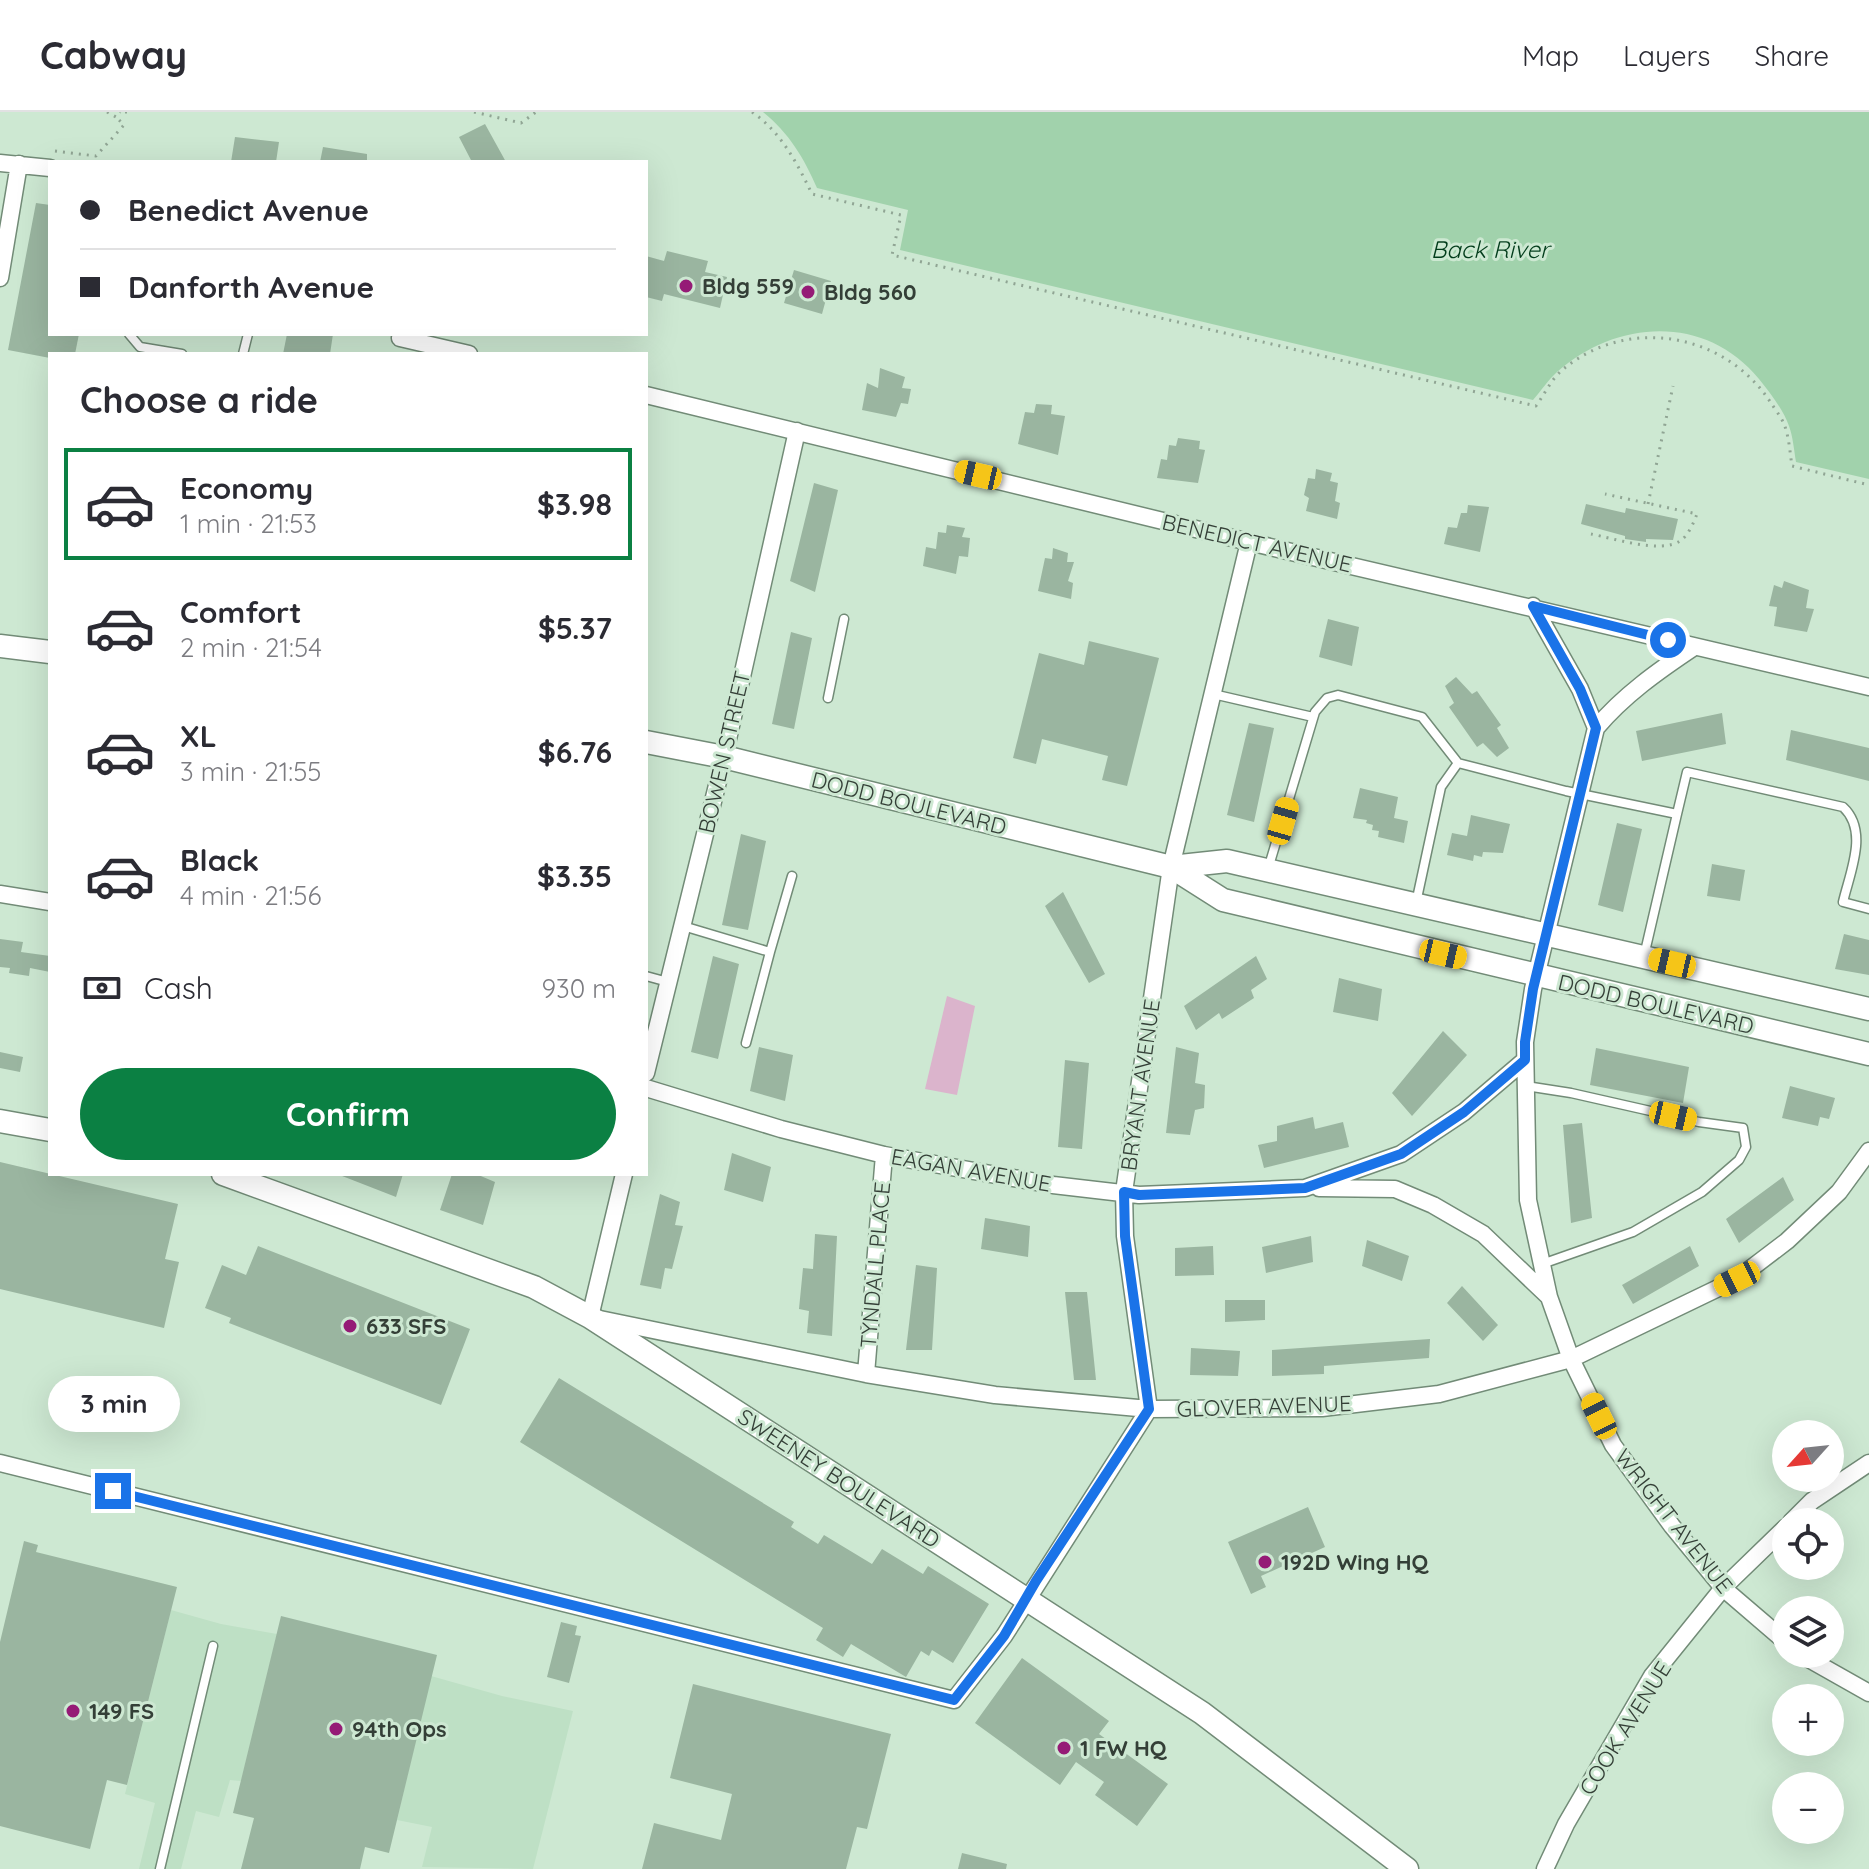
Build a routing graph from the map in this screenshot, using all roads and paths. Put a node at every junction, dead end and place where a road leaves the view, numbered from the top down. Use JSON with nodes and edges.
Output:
{"nodes":[{"id":1,"x":107,"y":112,"type":"edge"},
{"id":2,"x":124,"y":112,"type":"edge"},
{"id":3,"x":474,"y":112,"type":"edge"},
{"id":4,"x":536,"y":112,"type":"edge"},
{"id":5,"x":752,"y":112,"type":"edge"},
{"id":6,"x":116,"y":117,"type":"junction"},
{"id":7,"x":55,"y":151,"type":"dead end"},
{"id":8,"x":0,"y":163,"type":"edge"},
{"id":9,"x":19,"y":164,"type":"junction"},
{"id":10,"x":48,"y":168,"type":"edge"},
{"id":11,"x":0,"y":278,"type":"edge"},
{"id":12,"x":131,"y":336,"type":"edge"},
{"id":13,"x":400,"y":342,"type":"edge"},
{"id":14,"x":170,"y":352,"type":"edge"},
{"id":15,"x":458,"y":352,"type":"edge"},
{"id":16,"x":1673,"y":386,"type":"dead end"},
{"id":17,"x":648,"y":395,"type":"edge"},
{"id":18,"x":797,"y":431,"type":"junction"},
{"id":19,"x":1869,"y":485,"type":"edge"},
{"id":20,"x":1605,"y":494,"type":"dead end"},
{"id":21,"x":1648,"y":504,"type":"junction"},
{"id":22,"x":1591,"y":534,"type":"dead end"},
{"id":23,"x":1249,"y":542,"type":"junction"},
{"id":24,"x":1533,"y":606,"type":"junction"},
{"id":25,"x":844,"y":619,"type":"dead end"},
{"id":26,"x":0,"y":646,"type":"edge"},
{"id":27,"x":1694,"y":647,"type":"junction"},
{"id":28,"x":48,"y":652,"type":"edge"},
{"id":29,"x":1869,"y":687,"type":"edge"},
{"id":30,"x":1213,"y":694,"type":"junction"},
{"id":31,"x":828,"y":698,"type":"dead end"},
{"id":32,"x":1313,"y":717,"type":"junction"},
{"id":33,"x":1596,"y":728,"type":"junction"},
{"id":34,"x":648,"y":742,"type":"edge"},
{"id":35,"x":724,"y":757,"type":"junction"},
{"id":36,"x":1458,"y":763,"type":"junction"},
{"id":37,"x":1581,"y":795,"type":"junction"},
{"id":38,"x":1677,"y":814,"type":"junction"},
{"id":39,"x":1171,"y":867,"type":"junction"},
{"id":40,"x":1268,"y":870,"type":"junction"},
{"id":41,"x":792,"y":876,"type":"dead end"},
{"id":42,"x":0,"y":894,"type":"edge"},
{"id":43,"x":48,"y":902,"type":"edge"},
{"id":44,"x":1416,"y":904,"type":"junction"},
{"id":45,"x":1869,"y":909,"type":"edge"},
{"id":46,"x":682,"y":926,"type":"junction"},
{"id":47,"x":1548,"y":934,"type":"junction"},
{"id":48,"x":770,"y":952,"type":"junction"},
{"id":49,"x":1644,"y":956,"type":"junction"},
{"id":50,"x":1537,"y":976,"type":"junction"},
{"id":51,"x":648,"y":977,"type":"edge"},
{"id":52,"x":668,"y":982,"type":"junction"},
{"id":53,"x":1869,"y":1009,"type":"edge"},
{"id":54,"x":746,"y":1043,"type":"dead end"},
{"id":55,"x":1869,"y":1054,"type":"edge"},
{"id":56,"x":1525,"y":1060,"type":"junction"},
{"id":57,"x":648,"y":1065,"type":"edge"},
{"id":58,"x":1526,"y":1086,"type":"junction"},
{"id":59,"x":648,"y":1089,"type":"edge"},
{"id":60,"x":0,"y":1121,"type":"edge"},
{"id":61,"x":48,"y":1130,"type":"edge"},
{"id":62,"x":1869,"y":1151,"type":"edge"},
{"id":63,"x":884,"y":1155,"type":"junction"},
{"id":64,"x":236,"y":1176,"type":"edge"},
{"id":65,"x":619,"y":1176,"type":"edge"},
{"id":66,"x":1305,"y":1188,"type":"junction"},
{"id":67,"x":1124,"y":1192,"type":"junction"},
{"id":68,"x":1542,"y":1264,"type":"junction"},
{"id":69,"x":1549,"y":1297,"type":"junction"},
{"id":70,"x":590,"y":1317,"type":"junction"},
{"id":71,"x":1571,"y":1359,"type":"junction"},
{"id":72,"x":866,"y":1374,"type":"junction"},
{"id":73,"x":1149,"y":1409,"type":"junction"},
{"id":74,"x":0,"y":1463,"type":"edge"},
{"id":75,"x":1869,"y":1463,"type":"edge"},
{"id":76,"x":1805,"y":1508,"type":"edge"},
{"id":77,"x":1772,"y":1541,"type":"edge"},
{"id":78,"x":1723,"y":1588,"type":"junction"},
{"id":79,"x":1025,"y":1600,"type":"junction"},
{"id":80,"x":1772,"y":1630,"type":"edge"},
{"id":81,"x":213,"y":1646,"type":"dead end"},
{"id":82,"x":1825,"y":1668,"type":"edge"},
{"id":83,"x":1869,"y":1693,"type":"edge"},
{"id":84,"x":160,"y":1869,"type":"edge"},
{"id":85,"x":1407,"y":1869,"type":"edge"},
{"id":86,"x":1545,"y":1869,"type":"edge"}],
"edges":[{"from":1,"to":6,"type":"path"},
{"from":2,"to":6,"type":"path"},
{"from":3,"to":4,"type":"path"},
{"from":5,"to":19,"type":"path"},
{"from":6,"to":7,"type":"path"},
{"from":8,"to":9,"type":"street"},
{"from":9,"to":10,"type":"street"},
{"from":9,"to":11,"type":"street"},
{"from":12,"to":14,"type":"lane"},
{"from":13,"to":15,"type":"street"},
{"from":16,"to":21,"type":"path"},
{"from":17,"to":18,"type":"street","name":"BENEDICT AVENUE"},
{"from":18,"to":23,"type":"street","name":"BENEDICT AVENUE"},
{"from":18,"to":35,"type":"street","name":"BOWEN STREET"},
{"from":20,"to":21,"type":"path"},
{"from":21,"to":22,"type":"path"},
{"from":23,"to":24,"type":"street","name":"BENEDICT AVENUE"},
{"from":23,"to":30,"type":"street","name":"BRYANT AVENUE"},
{"from":24,"to":27,"type":"street","name":"BENEDICT AVENUE"},
{"from":24,"to":33,"type":"street"},
{"from":25,"to":31,"type":"lane"},
{"from":26,"to":28,"type":"street"},
{"from":27,"to":29,"type":"street","name":"BENEDICT AVENUE"},
{"from":27,"to":33,"type":"street"},
{"from":30,"to":32,"type":"lane"},
{"from":30,"to":39,"type":"street","name":"BRYANT AVENUE"},
{"from":32,"to":36,"type":"lane"},
{"from":32,"to":40,"type":"lane"},
{"from":33,"to":37,"type":"street","name":"WRIGHT AVENUE"},
{"from":34,"to":35,"type":"street","name":"DODD BOULEVARD"},
{"from":35,"to":39,"type":"street","name":"DODD BOULEVARD"},
{"from":35,"to":46,"type":"street","name":"BOWEN STREET"},
{"from":36,"to":37,"type":"lane"},
{"from":36,"to":44,"type":"lane"},
{"from":37,"to":38,"type":"lane"},
{"from":37,"to":47,"type":"street","name":"WRIGHT AVENUE"},
{"from":38,"to":45,"type":"lane"},
{"from":38,"to":49,"type":"lane"},
{"from":39,"to":40,"type":"street","name":"DODD BOULEVARD"},
{"from":39,"to":50,"type":"street","name":"DODD BOULEVARD"},
{"from":39,"to":67,"type":"street","name":"BRYANT AVENUE"},
{"from":40,"to":44,"type":"street","name":"DODD BOULEVARD"},
{"from":41,"to":48,"type":"lane"},
{"from":42,"to":43,"type":"street"},
{"from":44,"to":47,"type":"street","name":"DODD BOULEVARD"},
{"from":46,"to":48,"type":"lane"},
{"from":46,"to":52,"type":"street","name":"BOWEN STREET"},
{"from":47,"to":49,"type":"street","name":"DODD BOULEVARD"},
{"from":47,"to":50,"type":"street","name":"WRIGHT AVENUE"},
{"from":48,"to":54,"type":"lane"},
{"from":49,"to":53,"type":"street","name":"DODD BOULEVARD"},
{"from":50,"to":55,"type":"street","name":"DODD BOULEVARD"},
{"from":50,"to":56,"type":"street","name":"WRIGHT AVENUE"},
{"from":51,"to":52,"type":"lane"},
{"from":52,"to":57,"type":"street","name":"BOWEN STREET"},
{"from":56,"to":58,"type":"street","name":"WRIGHT AVENUE"},
{"from":56,"to":66,"type":"street","name":"EAGAN AVENUE"},
{"from":58,"to":68,"type":"street","name":"WRIGHT AVENUE"},
{"from":58,"to":68,"type":"lane"},
{"from":59,"to":63,"type":"street","name":"EAGAN AVENUE"},
{"from":60,"to":61,"type":"street"},
{"from":62,"to":71,"type":"street","name":"GLOVER AVENUE"},
{"from":63,"to":67,"type":"street","name":"EAGAN AVENUE"},
{"from":63,"to":72,"type":"street","name":"TYNDALL PLACE"},
{"from":64,"to":70,"type":"street","name":"SWEENEY BOULEVARD"},
{"from":65,"to":70,"type":"street"},
{"from":66,"to":67,"type":"street","name":"EAGAN AVENUE"},
{"from":66,"to":69,"type":"street","name":"EAGAN AVENUE"},
{"from":67,"to":73,"type":"street","name":"BRYANT AVENUE"},
{"from":68,"to":69,"type":"street","name":"WRIGHT AVENUE"},
{"from":69,"to":71,"type":"street","name":"WRIGHT AVENUE"},
{"from":70,"to":72,"type":"street","name":"GLOVER AVENUE"},
{"from":70,"to":79,"type":"street","name":"SWEENEY BOULEVARD"},
{"from":71,"to":73,"type":"street","name":"GLOVER AVENUE"},
{"from":71,"to":78,"type":"street","name":"WRIGHT AVENUE"},
{"from":72,"to":73,"type":"street","name":"GLOVER AVENUE"},
{"from":73,"to":79,"type":"street"},
{"from":74,"to":79,"type":"street"},
{"from":75,"to":76,"type":"street"},
{"from":77,"to":78,"type":"street","name":"COOK AVENUE"},
{"from":78,"to":80,"type":"street","name":"WRIGHT AVENUE"},
{"from":78,"to":86,"type":"street","name":"COOK AVENUE"},
{"from":79,"to":85,"type":"street","name":"SWEENEY BOULEVARD"},
{"from":81,"to":84,"type":"lane"},
{"from":82,"to":83,"type":"street"}]}
